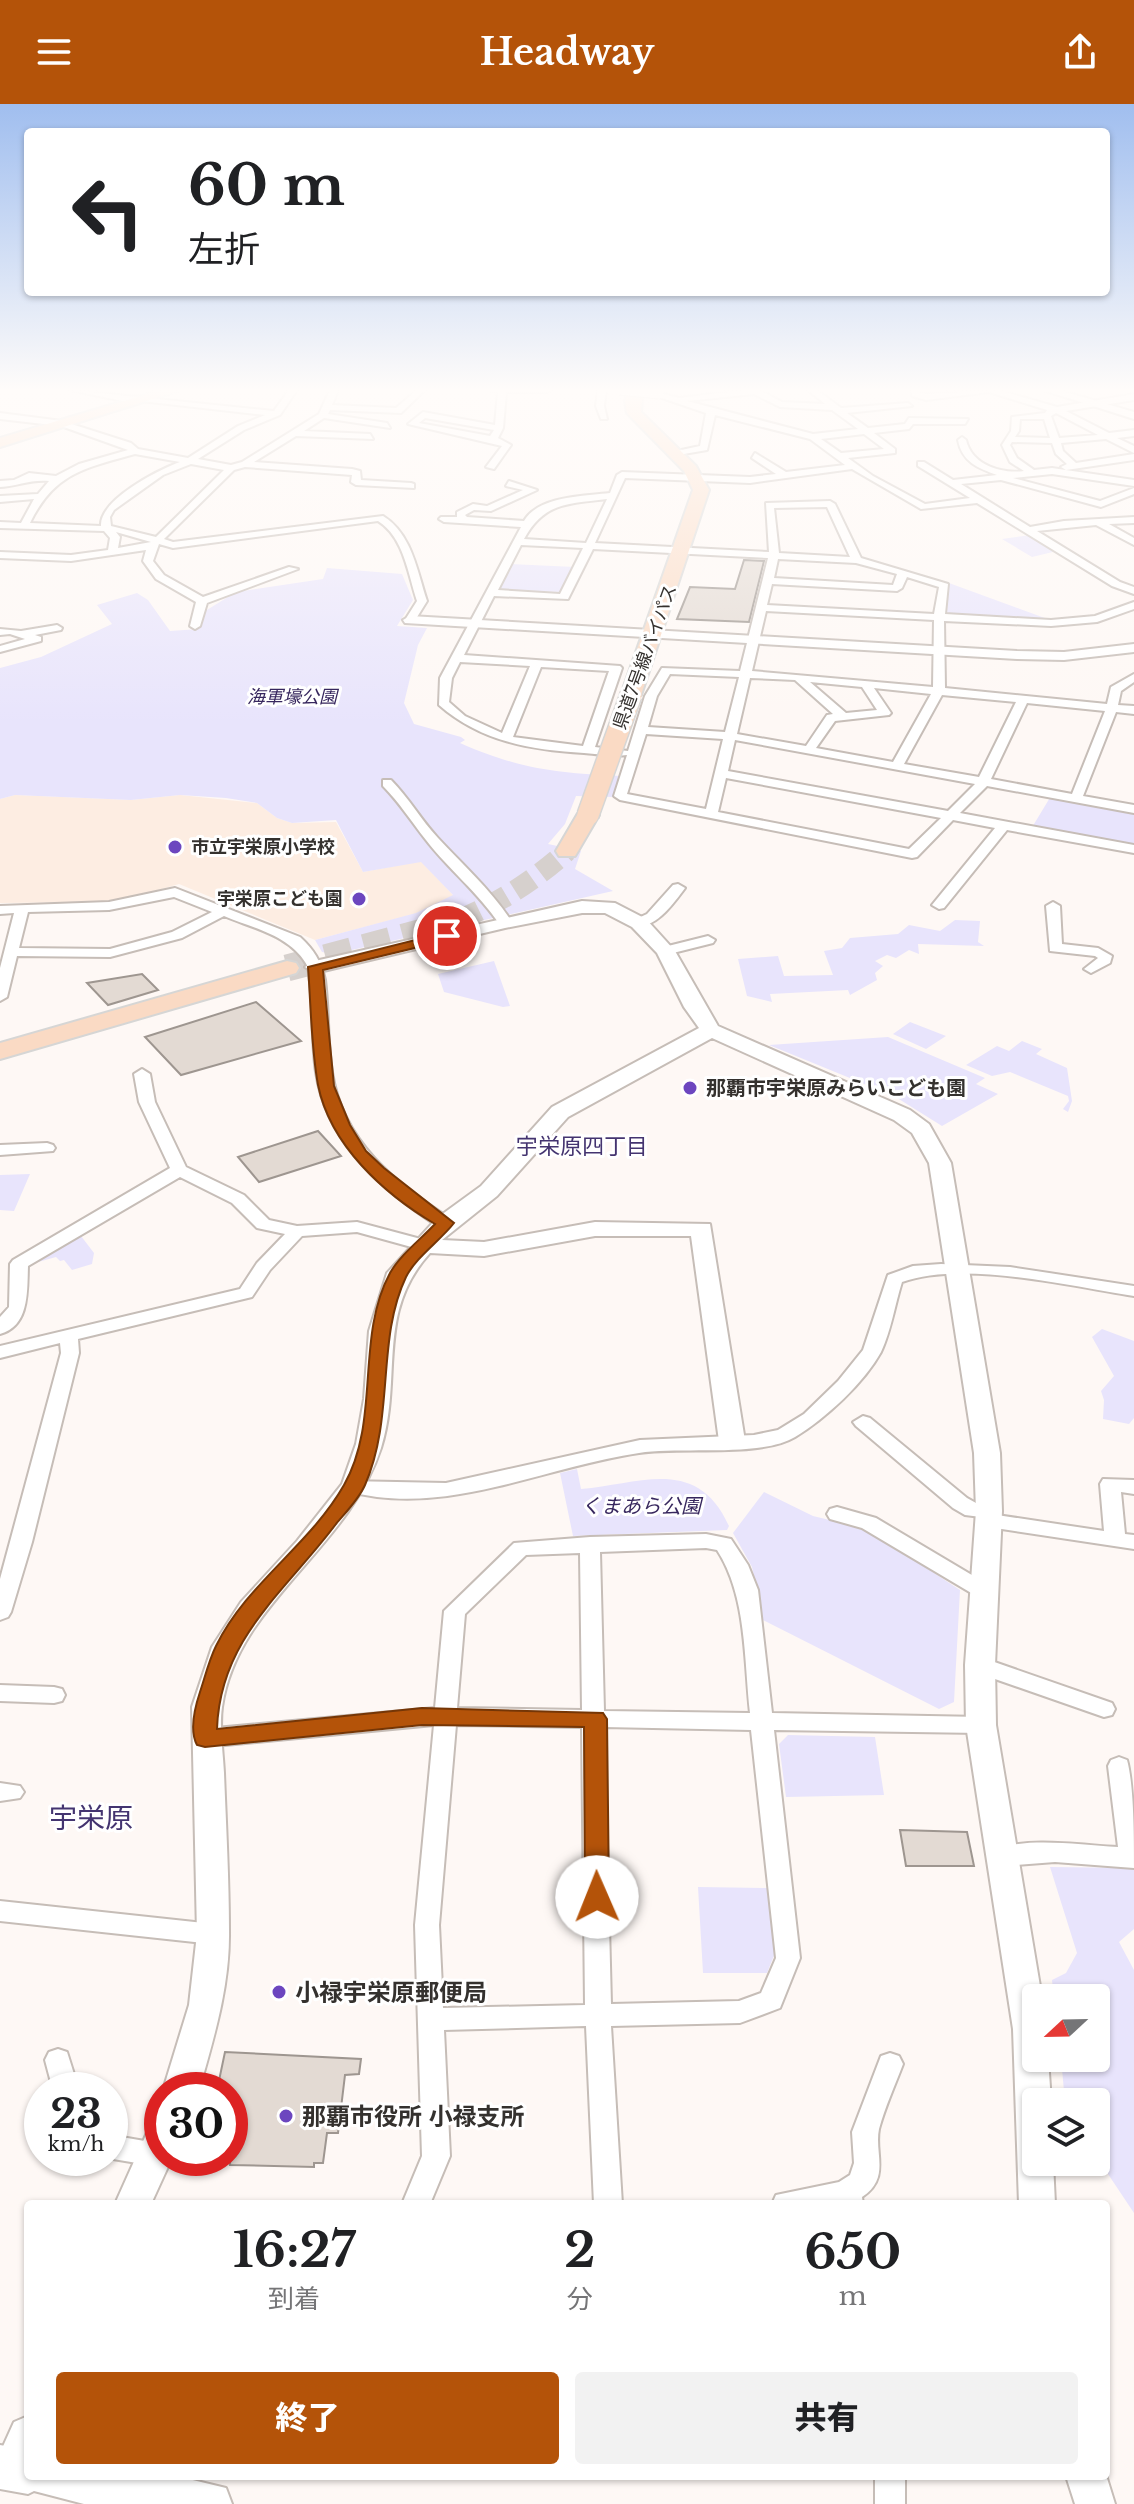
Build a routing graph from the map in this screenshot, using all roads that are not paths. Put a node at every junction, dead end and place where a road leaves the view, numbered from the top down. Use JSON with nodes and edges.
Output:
{"nodes":[{"id":1,"x":34,"y":502,"type":"edge"},
{"id":2,"x":119,"y":502,"type":"edge"},
{"id":3,"x":197,"y":502,"type":"edge"},
{"id":4,"x":504,"y":502,"type":"edge"},
{"id":5,"x":576,"y":502,"type":"edge"},
{"id":6,"x":611,"y":502,"type":"edge"},
{"id":7,"x":699,"y":502,"type":"edge"},
{"id":8,"x":778,"y":502,"type":"edge"},
{"id":9,"x":823,"y":502,"type":"edge"},
{"id":10,"x":916,"y":502,"type":"edge"},
{"id":11,"x":961,"y":502,"type":"edge"},
{"id":12,"x":979,"y":502,"type":"edge"},
{"id":13,"x":444,"y":519,"type":"dead end"},
{"id":14,"x":464,"y":520,"type":"junction"},
{"id":15,"x":1134,"y":520,"type":"edge"},
{"id":16,"x":1097,"y":522,"type":"junction"},
{"id":17,"x":25,"y":524,"type":"junction"},
{"id":18,"x":528,"y":524,"type":"junction"},
{"id":19,"x":0,"y":525,"type":"edge"},
{"id":20,"x":106,"y":528,"type":"junction"},
{"id":21,"x":1028,"y":530,"type":"junction"},
{"id":22,"x":518,"y":542,"type":"junction"},
{"id":23,"x":1134,"y":542,"type":"edge"},
{"id":24,"x":155,"y":544,"type":"junction"},
{"id":25,"x":589,"y":546,"type":"junction"},
{"id":26,"x":683,"y":551,"type":"junction"},
{"id":27,"x":112,"y":553,"type":"junction"},
{"id":28,"x":0,"y":555,"type":"edge"},
{"id":29,"x":774,"y":556,"type":"junction"},
{"id":30,"x":857,"y":560,"type":"junction"},
{"id":31,"x":293,"y":569,"type":"dead end"},
{"id":32,"x":903,"y":573,"type":"junction"},
{"id":33,"x":768,"y":581,"type":"junction"},
{"id":34,"x":1134,"y":591,"type":"edge"},
{"id":35,"x":493,"y":593,"type":"junction"},
{"id":36,"x":202,"y":601,"type":"junction"},
{"id":37,"x":1134,"y":605,"type":"edge"},
{"id":38,"x":762,"y":608,"type":"junction"},
{"id":39,"x":939,"y":618,"type":"junction"},
{"id":40,"x":410,"y":620,"type":"joint"},
{"id":41,"x":476,"y":623,"type":"junction"},
{"id":42,"x":195,"y":626,"type":"dead end"},
{"id":43,"x":57,"y":628,"type":"dead end"},
{"id":44,"x":0,"y":632,"type":"edge"},
{"id":45,"x":22,"y":634,"type":"junction"},
{"id":46,"x":655,"y":634,"type":"junction"},
{"id":47,"x":755,"y":640,"type":"junction"},
{"id":48,"x":1134,"y":648,"type":"edge"},
{"id":49,"x":0,"y":649,"type":"edge"},
{"id":50,"x":941,"y":651,"type":"junction"},
{"id":51,"x":457,"y":658,"type":"junction"},
{"id":52,"x":537,"y":663,"type":"junction"},
{"id":53,"x":747,"y":673,"type":"junction"},
{"id":54,"x":798,"y":677,"type":"junction"},
{"id":55,"x":1134,"y":677,"type":"edge"},
{"id":56,"x":865,"y":683,"type":"junction"},
{"id":57,"x":939,"y":690,"type":"junction"},
{"id":58,"x":1024,"y":698,"type":"junction"},
{"id":59,"x":1112,"y":707,"type":"junction"},
{"id":60,"x":1134,"y":710,"type":"edge"},
{"id":61,"x":843,"y":717,"type":"junction"},
{"id":62,"x":641,"y":730,"type":"junction"},
{"id":63,"x":730,"y":736,"type":"junction"},
{"id":64,"x":506,"y":738,"type":"junction"},
{"id":65,"x":588,"y":750,"type":"junction"},
{"id":66,"x":809,"y":750,"type":"junction"},
{"id":67,"x":634,"y":753,"type":"junction"},
{"id":68,"x":896,"y":767,"type":"junction"},
{"id":69,"x":722,"y":774,"type":"junction"},
{"id":70,"x":982,"y":784,"type":"junction"},
{"id":71,"x":389,"y":787,"type":"dead end"},
{"id":72,"x":1077,"y":796,"type":"junction"},
{"id":73,"x":1134,"y":809,"type":"edge"},
{"id":74,"x":711,"y":814,"type":"junction"},
{"id":75,"x":949,"y":817,"type":"junction"},
{"id":76,"x":1003,"y":826,"type":"junction"},
{"id":77,"x":1134,"y":849,"type":"edge"},
{"id":78,"x":567,"y":851,"type":"tunnel mouth"},
{"id":79,"x":678,"y":888,"type":"dead end"},
{"id":80,"x":939,"y":905,"type":"dead end"},
{"id":81,"x":1053,"y":906,"type":"dead end"},
{"id":82,"x":22,"y":908,"type":"junction"},
{"id":83,"x":0,"y":910,"type":"edge"},
{"id":84,"x":224,"y":911,"type":"junction"},
{"id":85,"x":501,"y":918,"type":"junction"},
{"id":86,"x":639,"y":923,"type":"junction"},
{"id":87,"x":708,"y":940,"type":"dead end"},
{"id":88,"x":665,"y":951,"type":"junction"},
{"id":89,"x":12,"y":952,"type":"junction"},
{"id":90,"x":315,"y":967,"type":"junction"},
{"id":91,"x":287,"y":968,"type":"tunnel mouth"},
{"id":92,"x":1091,"y":969,"type":"dead end"},
{"id":93,"x":1,"y":988,"type":"edge"},
{"id":94,"x":711,"y":1030,"type":"junction"},
{"id":95,"x":0,"y":1051,"type":"edge"},
{"id":96,"x":142,"y":1074,"type":"dead end"},
{"id":97,"x":47,"y":1148,"type":"dead end"},
{"id":98,"x":0,"y":1150,"type":"edge"},
{"id":99,"x":179,"y":1170,"type":"junction"},
{"id":100,"x":445,"y":1223,"type":"junction"},
{"id":101,"x":297,"y":1231,"type":"junction"},
{"id":102,"x":426,"y":1246,"type":"junction"},
{"id":103,"x":959,"y":1269,"type":"junction"},
{"id":104,"x":1134,"y":1291,"type":"edge"},
{"id":105,"x":0,"y":1328,"type":"edge"},
{"id":106,"x":69,"y":1337,"type":"junction"},
{"id":107,"x":0,"y":1352,"type":"edge"},
{"id":108,"x":863,"y":1422,"type":"dead end"},
{"id":109,"x":732,"y":1441,"type":"junction"},
{"id":110,"x":354,"y":1486,"type":"junction"},
{"id":111,"x":1134,"y":1487,"type":"edge"},
{"id":112,"x":837,"y":1514,"type":"dead end"},
{"id":113,"x":989,"y":1516,"type":"junction"},
{"id":114,"x":1124,"y":1541,"type":"edge"},
{"id":115,"x":590,"y":1544,"type":"junction"},
{"id":116,"x":985,"y":1592,"type":"junction"},
{"id":117,"x":0,"y":1612,"type":"edge"},
{"id":118,"x":980,"y":1665,"type":"junction"},
{"id":119,"x":0,"y":1693,"type":"edge"},
{"id":120,"x":54,"y":1695,"type":"dead end"},
{"id":121,"x":1104,"y":1709,"type":"dead end"},
{"id":122,"x":447,"y":1717,"type":"junction"},
{"id":123,"x":595,"y":1719,"type":"junction"},
{"id":124,"x":762,"y":1724,"type":"junction"},
{"id":125,"x":981,"y":1725,"type":"junction"},
{"id":126,"x":205,"y":1738,"type":"junction"},
{"id":127,"x":1119,"y":1766,"type":"dead end"},
{"id":128,"x":1002,"y":1856,"type":"junction"},
{"id":129,"x":1133,"y":1858,"type":"edge"},
{"id":130,"x":0,"y":1911,"type":"edge"},
{"id":131,"x":213,"y":1934,"type":"junction"},
{"id":132,"x":598,"y":2016,"type":"junction"},
{"id":133,"x":433,"y":2019,"type":"junction"},
{"id":134,"x":58,"y":2060,"type":"dead end"},
{"id":135,"x":890,"y":2064,"type":"dead end"},
{"id":136,"x":61,"y":2072,"type":"edge"},
{"id":137,"x":186,"y":2072,"type":"edge"},
{"id":138,"x":146,"y":2176,"type":"edge"},
{"id":139,"x":848,"y":2199,"type":"edge"},
{"id":140,"x":135,"y":2200,"type":"edge"},
{"id":141,"x":418,"y":2200,"type":"edge"},
{"id":142,"x":608,"y":2200,"type":"edge"},
{"id":143,"x":1037,"y":2200,"type":"edge"},
{"id":144,"x":98,"y":2480,"type":"edge"},
{"id":145,"x":890,"y":2480,"type":"edge"},
{"id":146,"x":1087,"y":2480,"type":"edge"},
{"id":147,"x":210,"y":2504,"type":"edge"},
{"id":148,"x":890,"y":2504,"type":"edge"},
{"id":149,"x":1095,"y":2504,"type":"edge"}],
"edges":[{"from":1,"to":17,"type":"street"},
{"from":2,"to":20,"type":"street"},
{"from":3,"to":24,"type":"street"},
{"from":4,"to":14,"type":"street"},
{"from":5,"to":18,"type":"street"},
{"from":6,"to":25,"type":"street"},
{"from":7,"to":26,"type":"main road","name":"県道7号線バイパス"},
{"from":8,"to":29,"type":"street"},
{"from":9,"to":30,"type":"street"},
{"from":10,"to":11,"type":"street"},
{"from":12,"to":21,"type":"street"},
{"from":13,"to":14,"type":"street"},
{"from":14,"to":18,"type":"street"},
{"from":15,"to":16,"type":"street"},
{"from":16,"to":21,"type":"street"},
{"from":16,"to":23,"type":"street"},
{"from":17,"to":19,"type":"street"},
{"from":17,"to":20,"type":"street"},
{"from":18,"to":22,"type":"street"},
{"from":20,"to":24,"type":"street"},
{"from":20,"to":27,"type":"street"},
{"from":21,"to":34,"type":"street"},
{"from":22,"to":25,"type":"street"},
{"from":22,"to":35,"type":"street"},
{"from":24,"to":27,"type":"street"},
{"from":24,"to":36,"type":"street"},
{"from":24,"to":40,"type":"street"},
{"from":25,"to":26,"type":"street"},
{"from":25,"to":35,"type":"street"},
{"from":26,"to":29,"type":"street"},
{"from":26,"to":46,"type":"main road","name":"県道7号線バイパス"},
{"from":27,"to":28,"type":"street"},
{"from":29,"to":30,"type":"street"},
{"from":29,"to":33,"type":"street"},
{"from":30,"to":32,"type":"street"},
{"from":31,"to":36,"type":"street"},
{"from":32,"to":33,"type":"street"},
{"from":32,"to":39,"type":"street"},
{"from":33,"to":38,"type":"street"},
{"from":35,"to":41,"type":"street"},
{"from":36,"to":42,"type":"street"},
{"from":37,"to":39,"type":"street"},
{"from":38,"to":39,"type":"street"},
{"from":38,"to":47,"type":"street"},
{"from":39,"to":50,"type":"street"},
{"from":40,"to":41,"type":"street"},
{"from":41,"to":46,"type":"street"},
{"from":41,"to":51,"type":"street"},
{"from":43,"to":45,"type":"street"},
{"from":44,"to":45,"type":"street"},
{"from":45,"to":49,"type":"street"},
{"from":46,"to":47,"type":"street"},
{"from":46,"to":78,"type":"main road","name":"県道7号線バイパス","bridge":true},
{"from":47,"to":50,"type":"street"},
{"from":47,"to":53,"type":"street"},
{"from":48,"to":50,"type":"street"},
{"from":50,"to":57,"type":"street"},
{"from":51,"to":52,"type":"street"},
{"from":51,"to":64,"type":"street"},
{"from":52,"to":64,"type":"street"},
{"from":52,"to":65,"type":"street"},
{"from":53,"to":54,"type":"street"},
{"from":53,"to":62,"type":"street"},
{"from":53,"to":63,"type":"street"},
{"from":54,"to":56,"type":"street"},
{"from":54,"to":61,"type":"street"},
{"from":55,"to":59,"type":"street"},
{"from":56,"to":57,"type":"street"},
{"from":56,"to":61,"type":"street"},
{"from":57,"to":58,"type":"street"},
{"from":57,"to":68,"type":"street"},
{"from":58,"to":59,"type":"street"},
{"from":58,"to":70,"type":"street"},
{"from":59,"to":60,"type":"street"},
{"from":59,"to":72,"type":"street"},
{"from":61,"to":66,"type":"street"},
{"from":62,"to":63,"type":"street"},
{"from":62,"to":67,"type":"street"},
{"from":63,"to":66,"type":"street"},
{"from":63,"to":69,"type":"street"},
{"from":64,"to":65,"type":"street"},
{"from":65,"to":67,"type":"street"},
{"from":66,"to":68,"type":"street"},
{"from":67,"to":74,"type":"street"},
{"from":68,"to":70,"type":"street"},
{"from":69,"to":74,"type":"street"},
{"from":69,"to":75,"type":"street"},
{"from":70,"to":72,"type":"street"},
{"from":70,"to":75,"type":"street"},
{"from":71,"to":85,"type":"street"},
{"from":72,"to":73,"type":"street"},
{"from":74,"to":75,"type":"street"},
{"from":75,"to":76,"type":"street"},
{"from":76,"to":77,"type":"street"},
{"from":76,"to":80,"type":"street"},
{"from":79,"to":86,"type":"street"},
{"from":81,"to":92,"type":"street"},
{"from":82,"to":83,"type":"street"},
{"from":82,"to":84,"type":"street"},
{"from":82,"to":89,"type":"street"},
{"from":84,"to":89,"type":"street"},
{"from":84,"to":90,"type":"street"},
{"from":85,"to":86,"type":"street"},
{"from":85,"to":90,"type":"street"},
{"from":86,"to":88,"type":"street"},
{"from":87,"to":88,"type":"street"},
{"from":88,"to":94,"type":"street"},
{"from":89,"to":93,"type":"street"},
{"from":90,"to":100,"type":"street"},
{"from":91,"to":95,"type":"main road"},
{"from":94,"to":100,"type":"street"},
{"from":94,"to":103,"type":"street"},
{"from":96,"to":99,"type":"street"},
{"from":97,"to":98,"type":"street"},
{"from":99,"to":101,"type":"street"},
{"from":99,"to":105,"type":"street"},
{"from":100,"to":102,"type":"street"},
{"from":101,"to":102,"type":"street"},
{"from":101,"to":106,"type":"street"},
{"from":102,"to":109,"type":"street"},
{"from":102,"to":110,"type":"street"},
{"from":103,"to":104,"type":"street"},
{"from":103,"to":109,"type":"street"},
{"from":103,"to":113,"type":"street"},
{"from":106,"to":107,"type":"street"},
{"from":106,"to":117,"type":"street"},
{"from":108,"to":113,"type":"street"},
{"from":109,"to":110,"type":"street"},
{"from":110,"to":126,"type":"street"},
{"from":111,"to":114,"type":"street"},
{"from":112,"to":116,"type":"street"},
{"from":113,"to":114,"type":"street"},
{"from":113,"to":116,"type":"street"},
{"from":115,"to":122,"type":"street"},
{"from":115,"to":123,"type":"street"},
{"from":115,"to":124,"type":"street"},
{"from":116,"to":118,"type":"street"},
{"from":118,"to":121,"type":"street"},
{"from":118,"to":125,"type":"street"},
{"from":119,"to":120,"type":"street"},
{"from":122,"to":123,"type":"street"},
{"from":122,"to":126,"type":"street"},
{"from":122,"to":133,"type":"street"},
{"from":123,"to":124,"type":"street"},
{"from":123,"to":132,"type":"street"},
{"from":124,"to":125,"type":"street"},
{"from":124,"to":132,"type":"street"},
{"from":125,"to":128,"type":"street"},
{"from":126,"to":131,"type":"street"},
{"from":127,"to":129,"type":"street"},
{"from":128,"to":129,"type":"street"},
{"from":128,"to":143,"type":"street"},
{"from":130,"to":131,"type":"street"},
{"from":131,"to":137,"type":"street"},
{"from":132,"to":133,"type":"street"},
{"from":132,"to":142,"type":"street"},
{"from":133,"to":141,"type":"street"},
{"from":134,"to":136,"type":"street"},
{"from":135,"to":139,"type":"street"},
{"from":138,"to":140,"type":"street"},
{"from":144,"to":147,"type":"main road"},
{"from":145,"to":148,"type":"street"},
{"from":146,"to":149,"type":"street"}]}
